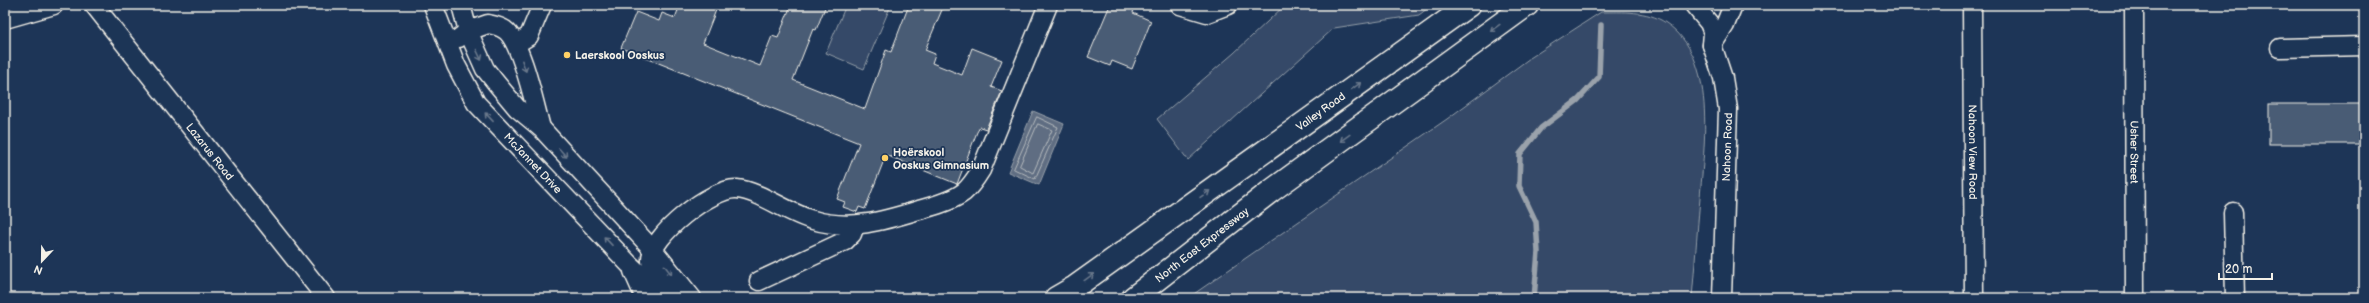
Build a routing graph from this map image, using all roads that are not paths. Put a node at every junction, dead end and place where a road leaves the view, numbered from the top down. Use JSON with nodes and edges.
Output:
{"nodes":[{"id":1,"x":54,"y":5,"type":"edge"},
{"id":2,"x":94,"y":5,"type":"edge"},
{"id":3,"x":433,"y":5,"type":"edge"},
{"id":4,"x":460,"y":5,"type":"edge"},
{"id":5,"x":542,"y":5,"type":"edge"},
{"id":6,"x":1048,"y":5,"type":"edge"},
{"id":7,"x":1180,"y":5,"type":"edge"},
{"id":8,"x":1228,"y":5,"type":"edge"},
{"id":9,"x":1469,"y":5,"type":"edge"},
{"id":10,"x":1527,"y":5,"type":"edge"},
{"id":11,"x":1694,"y":5,"type":"edge"},
{"id":12,"x":1733,"y":5,"type":"edge"},
{"id":13,"x":1972,"y":5,"type":"edge"},
{"id":14,"x":2134,"y":5,"type":"edge"},
{"id":15,"x":5,"y":19,"type":"edge"},
{"id":16,"x":468,"y":31,"type":"junction"},
{"id":17,"x":516,"y":44,"type":"junction"},
{"id":18,"x":1712,"y":45,"type":"junction"},
{"id":19,"x":449,"y":46,"type":"junction"},
{"id":20,"x":2364,"y":46,"type":"edge"},
{"id":21,"x":2280,"y":48,"type":"dead end"},
{"id":22,"x":541,"y":128,"type":"junction"},
{"id":23,"x":2232,"y":212,"type":"dead end"},
{"id":24,"x":855,"y":225,"type":"junction"},
{"id":25,"x":654,"y":251,"type":"junction"},
{"id":26,"x":629,"y":264,"type":"junction"},
{"id":27,"x":759,"y":281,"type":"dead end"},
{"id":28,"x":326,"y":298,"type":"edge"},
{"id":29,"x":645,"y":298,"type":"edge"},
{"id":30,"x":666,"y":298,"type":"edge"},
{"id":31,"x":670,"y":298,"type":"edge"},
{"id":32,"x":692,"y":298,"type":"edge"},
{"id":33,"x":1056,"y":298,"type":"edge"},
{"id":34,"x":1133,"y":298,"type":"edge"},
{"id":35,"x":1722,"y":298,"type":"edge"},
{"id":36,"x":1974,"y":298,"type":"edge"},
{"id":37,"x":2135,"y":298,"type":"edge"},
{"id":38,"x":2234,"y":298,"type":"edge"}],
"edges":[{"from":1,"to":15,"type":"street"},
{"from":2,"to":28,"type":"street","name":"Lazarus Road"},
{"from":3,"to":19,"type":"street","name":"McJannet Drive"},
{"from":4,"to":16,"type":"street"},
{"from":5,"to":17,"type":"street"},
{"from":6,"to":24,"type":"street"},
{"from":7,"to":8,"type":"street"},
{"from":33,"to":9,"type":"highway","name":"Valley Road","one_way":true},
{"from":10,"to":34,"type":"highway","name":"North East Expressway","one_way":true},
{"from":11,"to":18,"type":"street","name":"Nahoon Road"},
{"from":12,"to":18,"type":"street"},
{"from":13,"to":36,"type":"street","name":"Nahoon View Road"},
{"from":14,"to":37,"type":"street","name":"Usher Street"},
{"from":16,"to":17,"type":"street"},
{"from":16,"to":19,"type":"street"},
{"from":16,"to":22,"type":"street","one_way":true},
{"from":17,"to":22,"type":"street","one_way":true},
{"from":18,"to":35,"type":"street","name":"Nahoon Road"},
{"from":26,"to":19,"type":"street","name":"McJannet Drive","one_way":true},
{"from":20,"to":21,"type":"street"},
{"from":22,"to":25,"type":"street","one_way":true},
{"from":23,"to":38,"type":"street"},
{"from":24,"to":25,"type":"street"},
{"from":24,"to":27,"type":"street"},
{"from":25,"to":31,"type":"street"},
{"from":25,"to":32,"type":"street","one_way":true},
{"from":26,"to":29,"type":"street"},
{"from":26,"to":30,"type":"street","name":"McJannet Drive"}]}
